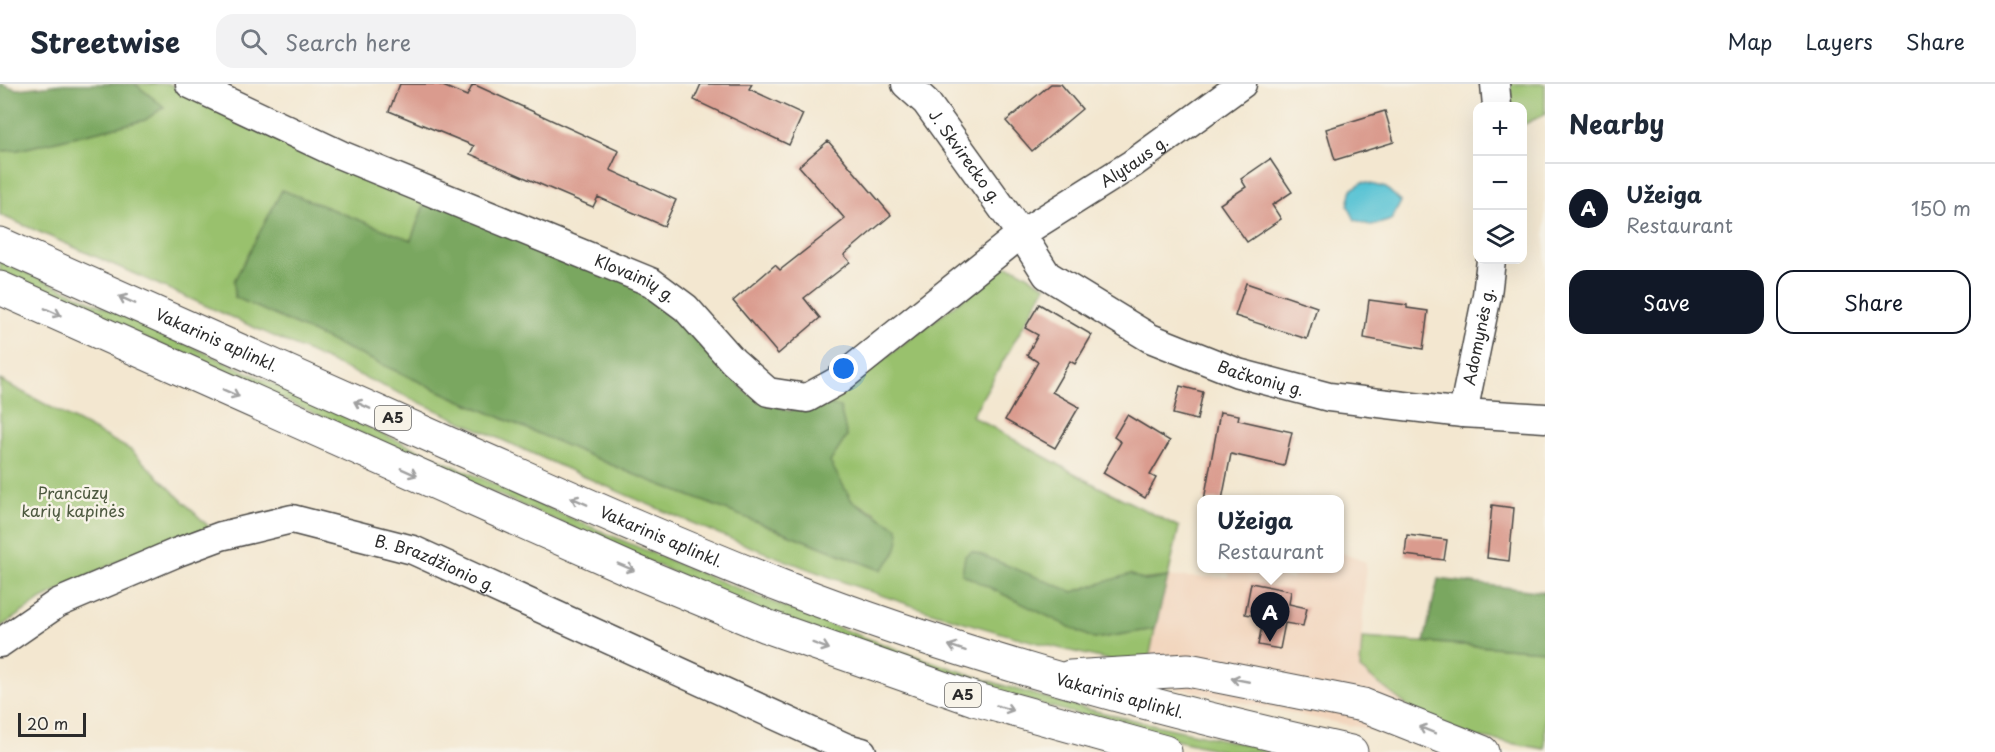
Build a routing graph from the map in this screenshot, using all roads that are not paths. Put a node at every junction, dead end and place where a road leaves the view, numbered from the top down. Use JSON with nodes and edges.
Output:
{"nodes":[{"id":1,"x":190,"y":84,"type":"edge"},
{"id":2,"x":906,"y":84,"type":"edge"},
{"id":3,"x":1242,"y":84,"type":"edge"},
{"id":4,"x":1494,"y":84,"type":"edge"},
{"id":5,"x":1496,"y":102,"type":"edge"},
{"id":6,"x":1021,"y":234,"type":"junction"},
{"id":7,"x":0,"y":244,"type":"edge"},
{"id":8,"x":1491,"y":264,"type":"edge"},
{"id":9,"x":0,"y":288,"type":"edge"},
{"id":10,"x":1463,"y":413,"type":"junction"},
{"id":11,"x":1545,"y":418,"type":"edge"},
{"id":12,"x":0,"y":643,"type":"edge"},
{"id":13,"x":1053,"y":679,"type":"junction"},
{"id":14,"x":852,"y":751,"type":"edge"},
{"id":15,"x":1165,"y":752,"type":"edge"},
{"id":16,"x":1351,"y":752,"type":"edge"},
{"id":17,"x":1482,"y":752,"type":"edge"}],
"edges":[{"from":1,"to":6,"type":"street","name":"Klovainių g."},
{"from":2,"to":6,"type":"street","name":"J. Skvirecko g."},
{"from":3,"to":6,"type":"street","name":"Alytaus g."},
{"from":4,"to":5,"type":"street"},
{"from":6,"to":10,"type":"street","name":"Bačkonių g."},
{"from":13,"to":7,"type":"highway","name":"Vakarinis aplinkl.","number":"A5","one_way":true},
{"from":8,"to":10,"type":"street","name":"Adomynės g."},
{"from":9,"to":15,"type":"highway","number":"A5","one_way":true},
{"from":10,"to":11,"type":"street","name":"Bačkonių g."},
{"from":12,"to":14,"type":"street","name":"B. Brazdžionio g."},
{"from":13,"to":16,"type":"highway","name":"Vakarinis aplinkl.","number":"A5"},
{"from":17,"to":13,"type":"highway","one_way":true}]}
